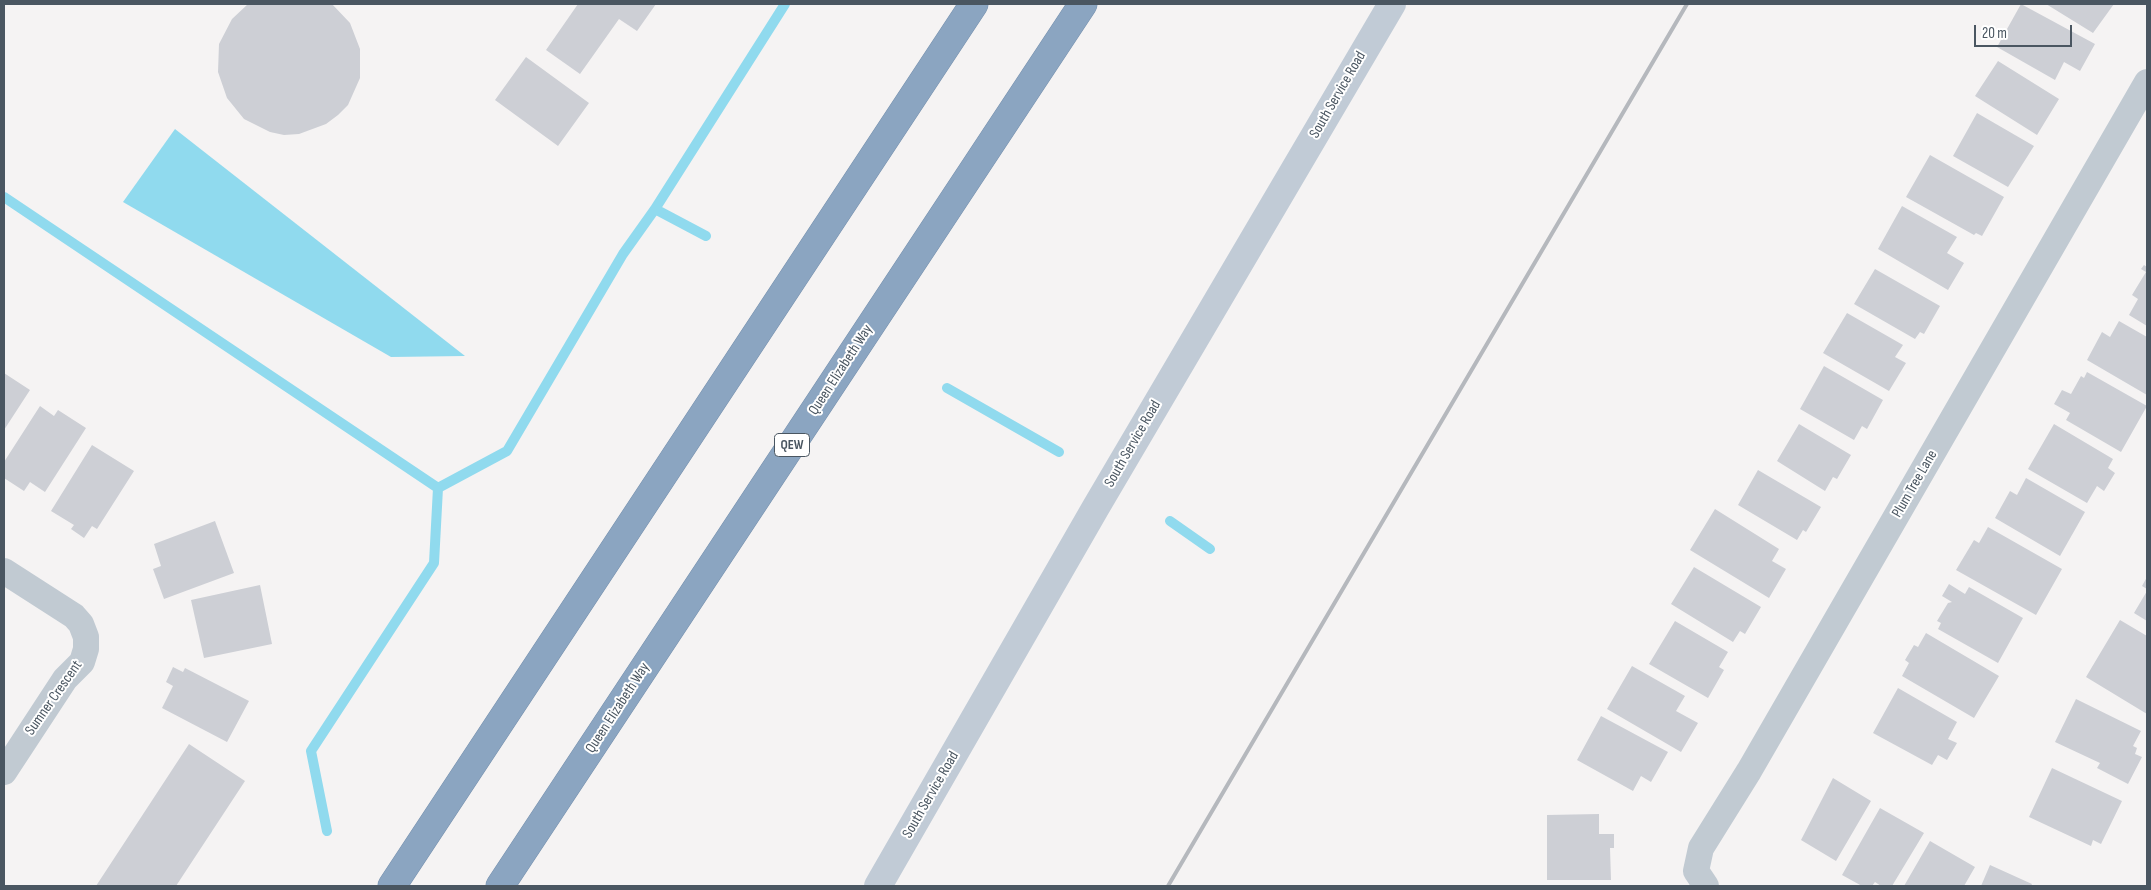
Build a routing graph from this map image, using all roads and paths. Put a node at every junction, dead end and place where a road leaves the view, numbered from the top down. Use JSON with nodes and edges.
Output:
{"nodes":[{"id":1,"x":974,"y":4,"type":"edge"},
{"id":2,"x":1083,"y":4,"type":"edge"},
{"id":3,"x":1392,"y":4,"type":"edge"},
{"id":4,"x":2147,"y":82,"type":"edge"},
{"id":5,"x":4,"y":571,"type":"edge"},
{"id":6,"x":4,"y":772,"type":"edge"},
{"id":7,"x":392,"y":886,"type":"edge"},
{"id":8,"x":500,"y":886,"type":"edge"},
{"id":9,"x":878,"y":886,"type":"edge"},
{"id":10,"x":1706,"y":886,"type":"edge"}],
"edges":[{"from":1,"to":7,"type":"highway"},
{"from":2,"to":8,"type":"highway","name":"Queen Elizabeth Way","number":"QEW"},
{"from":3,"to":9,"type":"street","name":"South Service Road"},
{"from":4,"to":10,"type":"street","name":"Plum Tree Lane"},
{"from":5,"to":6,"type":"street","name":"Sumner Crescent"}]}
